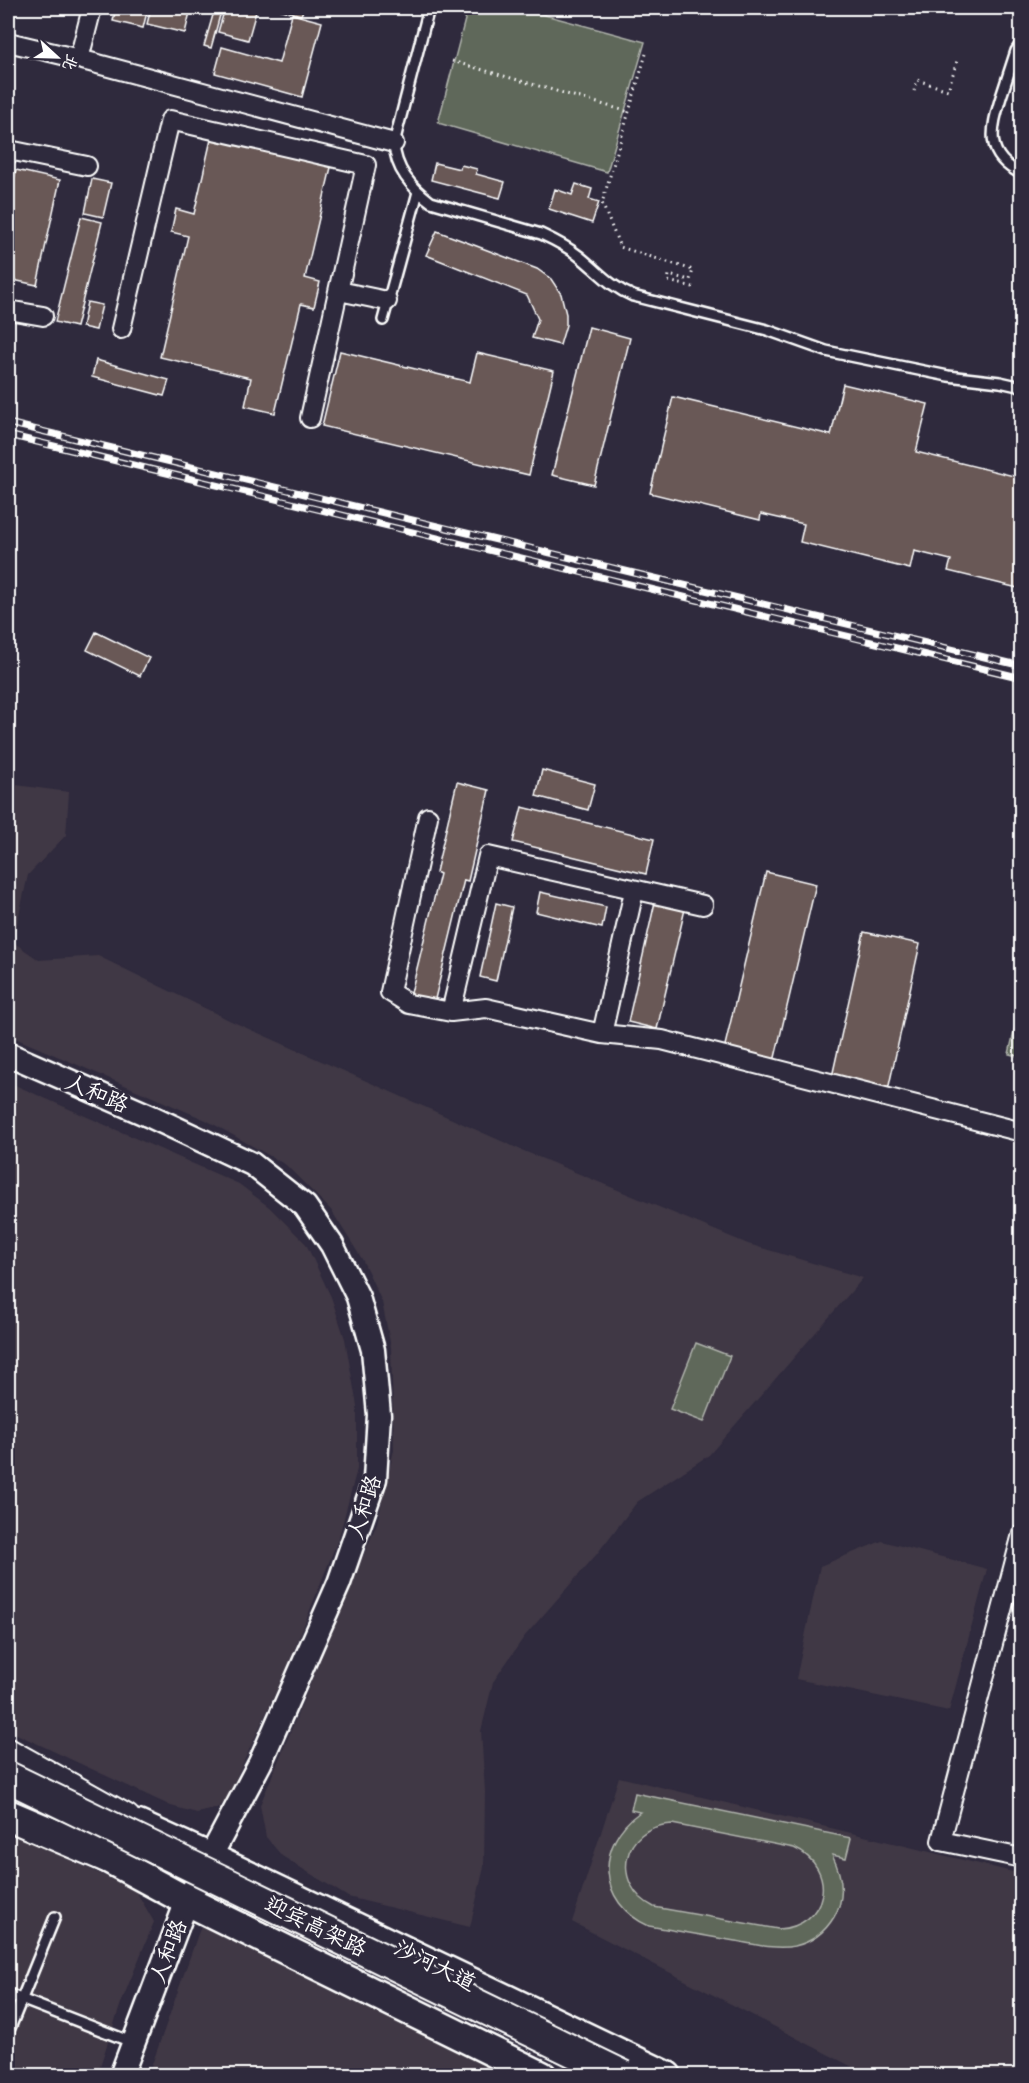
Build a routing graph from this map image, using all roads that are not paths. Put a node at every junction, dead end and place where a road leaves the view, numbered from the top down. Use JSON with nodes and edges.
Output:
{"nodes":[{"id":1,"x":92,"y":8,"type":"edge"},
{"id":2,"x":429,"y":8,"type":"edge"},
{"id":3,"x":8,"y":42,"type":"edge"},
{"id":4,"x":1022,"y":42,"type":"edge"},
{"id":5,"x":79,"y":59,"type":"junction"},
{"id":6,"x":394,"y":143,"type":"junction"},
{"id":7,"x":8,"y":155,"type":"edge"},
{"id":8,"x":87,"y":166,"type":"dead end"},
{"id":9,"x":1022,"y":174,"type":"edge"},
{"id":10,"x":418,"y":192,"type":"junction"},
{"id":11,"x":339,"y":291,"type":"junction"},
{"id":12,"x":387,"y":301,"type":"junction"},
{"id":13,"x":8,"y":310,"type":"edge"},
{"id":14,"x":43,"y":316,"type":"dead end"},
{"id":15,"x":383,"y":320,"type":"dead end"},
{"id":16,"x":121,"y":329,"type":"dead end"},
{"id":17,"x":1022,"y":387,"type":"edge"},
{"id":18,"x":310,"y":418,"type":"dead end"},
{"id":19,"x":428,"y":817,"type":"dead end"},
{"id":20,"x":634,"y":891,"type":"junction"},
{"id":21,"x":703,"y":905,"type":"dead end"},
{"id":22,"x":451,"y":1012,"type":"junction"},
{"id":23,"x":602,"y":1034,"type":"junction"},
{"id":24,"x":8,"y":1054,"type":"edge"},
{"id":25,"x":1022,"y":1132,"type":"edge"},
{"id":26,"x":1022,"y":1534,"type":"edge"},
{"id":27,"x":8,"y":1754,"type":"edge"},
{"id":28,"x":8,"y":1763,"type":"edge"},
{"id":29,"x":8,"y":1777,"type":"edge"},
{"id":30,"x":8,"y":1794,"type":"edge"},
{"id":31,"x":8,"y":1807,"type":"edge"},
{"id":32,"x":8,"y":1815,"type":"edge"},
{"id":33,"x":125,"y":1819,"type":"junction"},
{"id":34,"x":107,"y":1857,"type":"junction"},
{"id":35,"x":211,"y":1858,"type":"junction"},
{"id":36,"x":1022,"y":1858,"type":"edge"},
{"id":37,"x":188,"y":1901,"type":"junction"},
{"id":38,"x":55,"y":1917,"type":"dead end"},
{"id":39,"x":8,"y":1994,"type":"edge"},
{"id":40,"x":21,"y":1999,"type":"junction"},
{"id":41,"x":8,"y":2033,"type":"edge"},
{"id":42,"x":134,"y":2043,"type":"junction"},
{"id":43,"x":121,"y":2076,"type":"edge"},
{"id":44,"x":542,"y":2076,"type":"edge"},
{"id":45,"x":582,"y":2076,"type":"edge"},
{"id":46,"x":624,"y":2076,"type":"edge"},
{"id":47,"x":667,"y":2076,"type":"edge"}],
"edges":[{"from":1,"to":5,"type":"street"},
{"from":2,"to":6,"type":"lane"},
{"from":3,"to":5,"type":"street"},
{"from":4,"to":9,"type":"lane"},
{"from":5,"to":6,"type":"street"},
{"from":6,"to":10,"type":"lane"},
{"from":7,"to":8,"type":"street"},
{"from":10,"to":12,"type":"lane"},
{"from":10,"to":17,"type":"lane"},
{"from":11,"to":12,"type":"street"},
{"from":11,"to":16,"type":"street"},
{"from":11,"to":18,"type":"street"},
{"from":12,"to":15,"type":"lane"},
{"from":13,"to":14,"type":"street"},
{"from":19,"to":22,"type":"street"},
{"from":20,"to":21,"type":"street"},
{"from":20,"to":22,"type":"street"},
{"from":20,"to":23,"type":"street"},
{"from":22,"to":23,"type":"street"},
{"from":23,"to":25,"type":"street"},
{"from":24,"to":35,"type":"street","name":"人和路"},
{"from":26,"to":36,"type":"street"},
{"from":27,"to":33,"type":"highway"},
{"from":28,"to":33,"type":"main road","name":"沙河大道"},
{"from":29,"to":46,"type":"highway","name":"迎宾高架路","bridge":true},
{"from":30,"to":45,"type":"highway","name":"迎宾高架路"},
{"from":31,"to":34,"type":"main road"},
{"from":32,"to":34,"type":"highway"},
{"from":33,"to":35,"type":"main road","name":"沙河大道"},
{"from":34,"to":37,"type":"main road"},
{"from":35,"to":37,"type":"street","name":"人和路"},
{"from":35,"to":47,"type":"main road","name":"沙河大道"},
{"from":37,"to":42,"type":"street","name":"人和路"},
{"from":37,"to":44,"type":"main road"},
{"from":38,"to":40,"type":"lane"},
{"from":39,"to":40,"type":"lane"},
{"from":40,"to":41,"type":"lane"},
{"from":40,"to":42,"type":"lane"},
{"from":42,"to":43,"type":"street","name":"人和路"}]}
